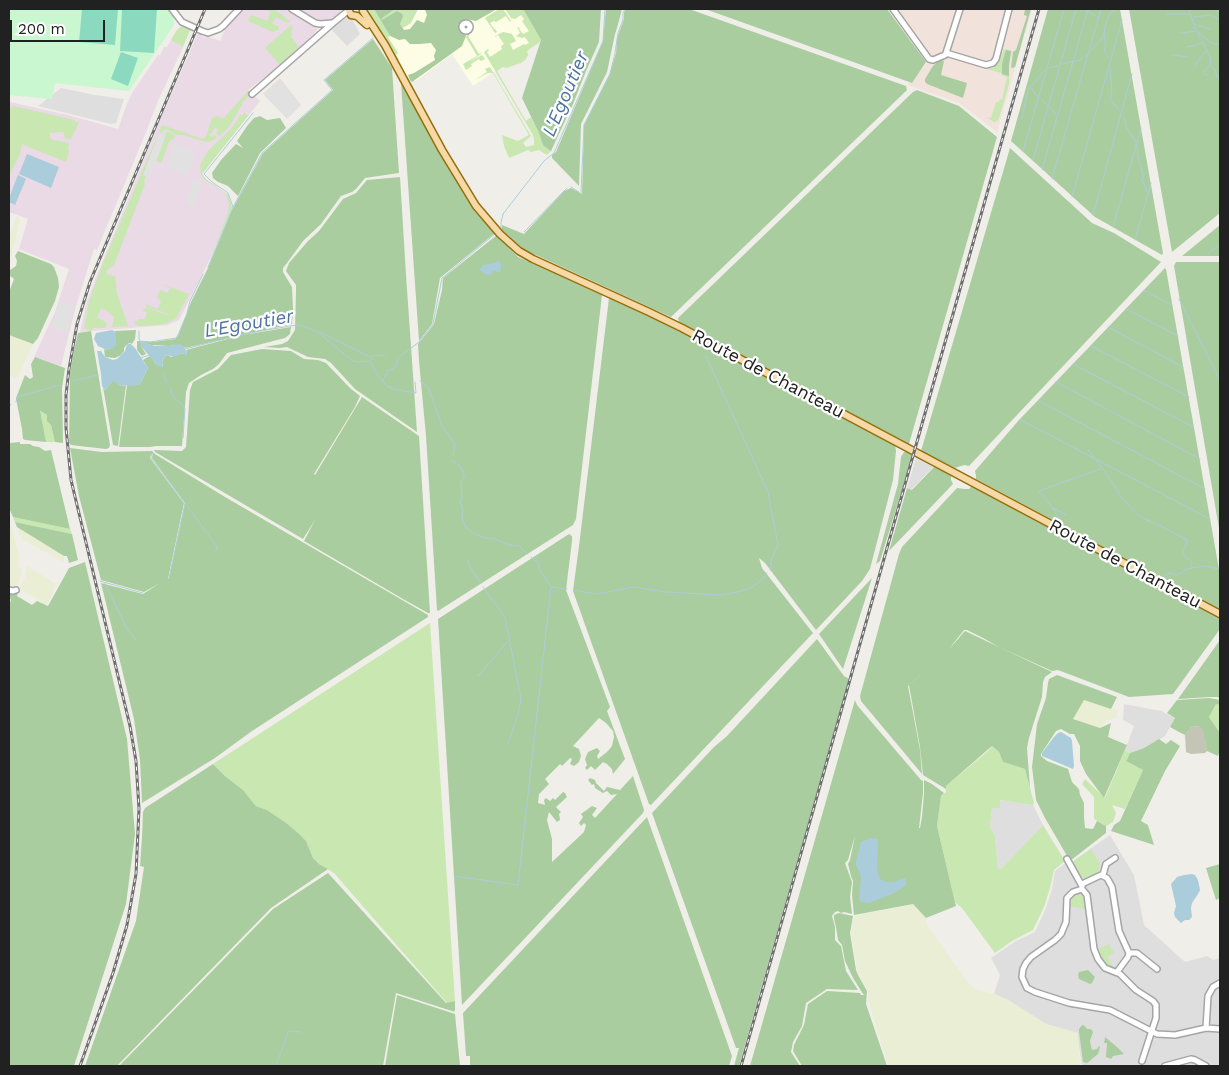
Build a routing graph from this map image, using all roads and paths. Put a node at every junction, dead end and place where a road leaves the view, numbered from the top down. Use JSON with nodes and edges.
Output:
{"nodes":[{"id":1,"x":172,"y":9,"type":"edge"},
{"id":2,"x":238,"y":9,"type":"edge"},
{"id":3,"x":292,"y":9,"type":"edge"},
{"id":4,"x":893,"y":9,"type":"edge"},
{"id":5,"x":960,"y":9,"type":"edge"},
{"id":6,"x":1009,"y":9,"type":"edge"},
{"id":7,"x":356,"y":12,"type":"edge"},
{"id":8,"x":334,"y":22,"type":"junction"},
{"id":9,"x":946,"y":53,"type":"junction"},
{"id":10,"x":252,"y":94,"type":"dead end"},
{"id":11,"x":9,"y":590,"type":"edge"},
{"id":12,"x":16,"y":590,"type":"dead end"},
{"id":13,"x":1220,"y":614,"type":"edge"},
{"id":14,"x":1115,"y":858,"type":"dead end"},
{"id":15,"x":1067,"y":859,"type":"dead end"},
{"id":16,"x":1103,"y":876,"type":"junction"},
{"id":17,"x":1082,"y":887,"type":"junction"},
{"id":18,"x":1129,"y":953,"type":"junction"},
{"id":19,"x":1157,"y":969,"type":"dead end"},
{"id":20,"x":1117,"y":972,"type":"junction"},
{"id":21,"x":1220,"y":984,"type":"edge"},
{"id":22,"x":1206,"y":1028,"type":"junction"},
{"id":23,"x":1220,"y":1029,"type":"edge"},
{"id":24,"x":1151,"y":1032,"type":"junction"},
{"id":25,"x":1142,"y":1061,"type":"junction"},
{"id":26,"x":1137,"y":1066,"type":"edge"},
{"id":27,"x":1146,"y":1066,"type":"edge"},
{"id":28,"x":1165,"y":1066,"type":"edge"},
{"id":29,"x":1206,"y":1066,"type":"edge"}],
"edges":[{"from":1,"to":2,"type":"street"},
{"from":3,"to":8,"type":"street"},
{"from":4,"to":9,"type":"street"},
{"from":5,"to":9,"type":"street"},
{"from":6,"to":9,"type":"street"},
{"from":7,"to":8,"type":"street"},
{"from":7,"to":13,"type":"main road","name":"Route de Chanteau"},
{"from":8,"to":10,"type":"street"},
{"from":11,"to":12,"type":"street"},
{"from":14,"to":16,"type":"street"},
{"from":15,"to":17,"type":"street"},
{"from":16,"to":17,"type":"street"},
{"from":16,"to":18,"type":"street"},
{"from":17,"to":20,"type":"street"},
{"from":17,"to":24,"type":"street"},
{"from":18,"to":19,"type":"street"},
{"from":18,"to":20,"type":"street"},
{"from":20,"to":24,"type":"street"},
{"from":21,"to":22,"type":"street"},
{"from":22,"to":23,"type":"street"},
{"from":22,"to":24,"type":"street"},
{"from":24,"to":25,"type":"street"},
{"from":25,"to":26,"type":"street"},
{"from":25,"to":27,"type":"street"},
{"from":28,"to":29,"type":"street"}]}
